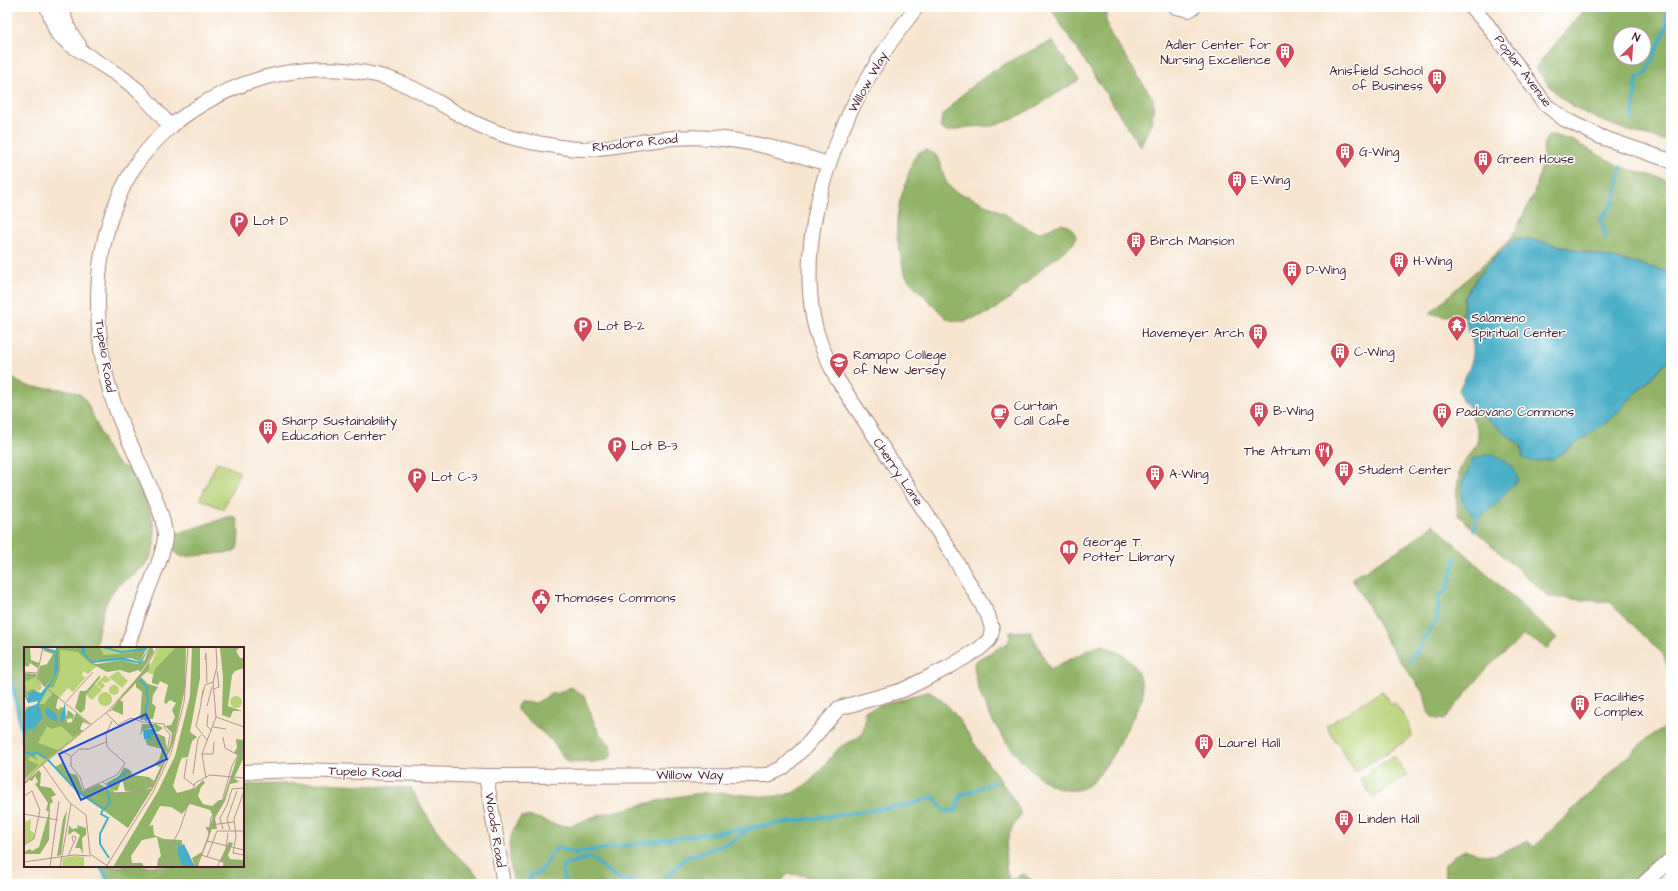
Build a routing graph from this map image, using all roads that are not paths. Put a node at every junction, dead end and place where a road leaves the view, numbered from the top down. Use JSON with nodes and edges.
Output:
{"nodes":[{"id":1,"x":47,"y":7,"type":"edge"},
{"id":2,"x":63,"y":7,"type":"edge"},
{"id":3,"x":917,"y":7,"type":"edge"},
{"id":4,"x":1176,"y":7,"type":"edge"},
{"id":5,"x":1194,"y":7,"type":"edge"},
{"id":6,"x":1471,"y":7,"type":"edge"},
{"id":7,"x":87,"y":54,"type":"junction"},
{"id":8,"x":447,"y":107,"type":"joint"},
{"id":9,"x":171,"y":127,"type":"junction"},
{"id":10,"x":1671,"y":161,"type":"edge"},
{"id":11,"x":828,"y":164,"type":"junction"},
{"id":12,"x":127,"y":647,"type":"edge"},
{"id":13,"x":865,"y":701,"type":"joint"},
{"id":14,"x":244,"y":772,"type":"edge"},
{"id":15,"x":486,"y":776,"type":"junction"},
{"id":16,"x":1671,"y":859,"type":"edge"},
{"id":17,"x":504,"y":884,"type":"edge"},
{"id":18,"x":1643,"y":884,"type":"edge"}],
"edges":[{"from":1,"to":7,"type":"street"},
{"from":2,"to":7,"type":"street"},
{"from":3,"to":11,"type":"street","name":"Willow Way"},
{"from":4,"to":5,"type":"street"},
{"from":6,"to":10,"type":"street","name":"Poplar Avenue"},
{"from":7,"to":9,"type":"street"},
{"from":8,"to":9,"type":"street","name":"Tupelo Road"},
{"from":8,"to":11,"type":"street","name":"Rhodora Road"},
{"from":9,"to":12,"type":"street","name":"Tupelo Road"},
{"from":11,"to":13,"type":"street","name":"Cherry Lane"},
{"from":13,"to":15,"type":"street","name":"Willow Way"},
{"from":14,"to":15,"type":"street","name":"Tupelo Road"},
{"from":15,"to":17,"type":"street","name":"Woods Road"},
{"from":16,"to":18,"type":"street"}]}
